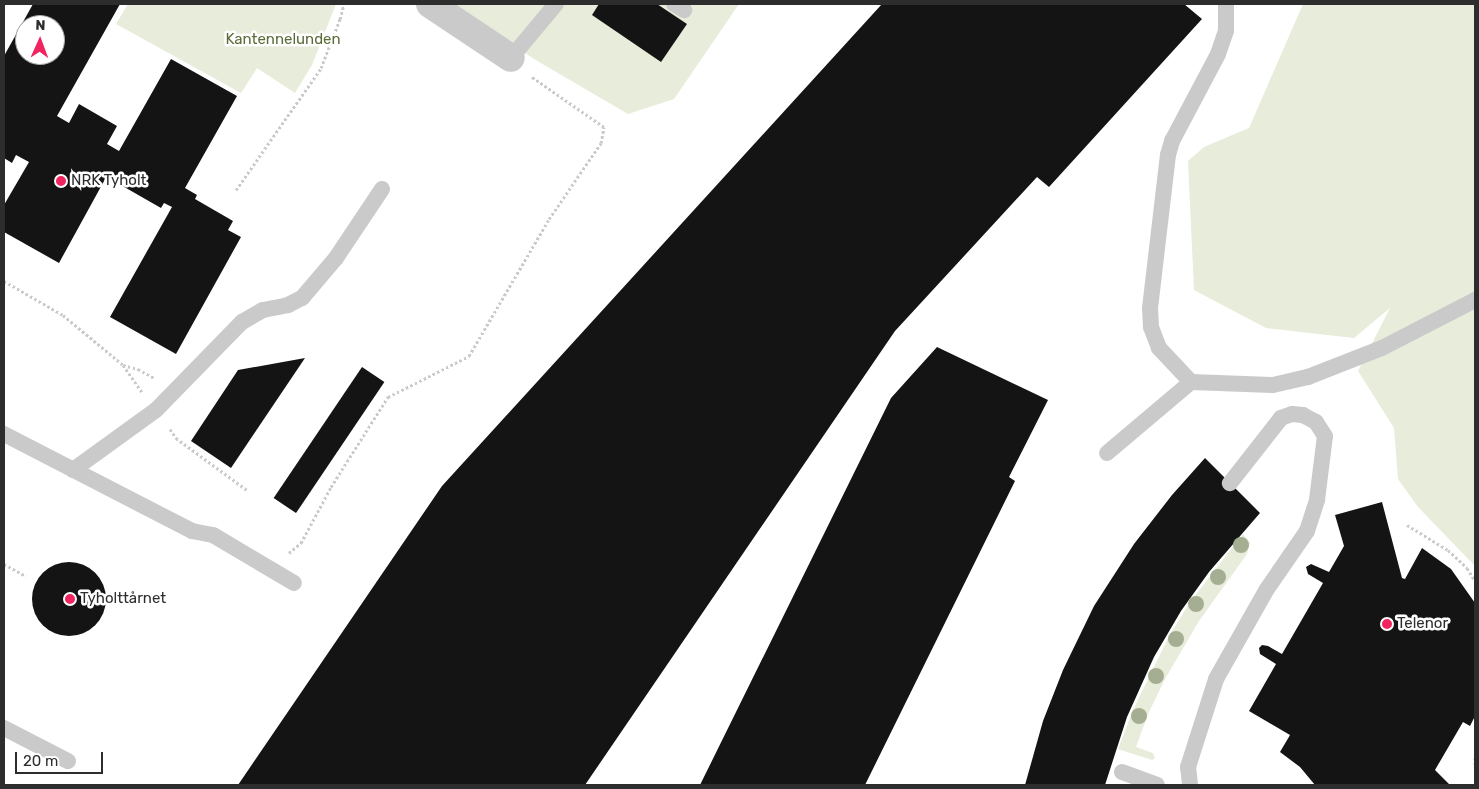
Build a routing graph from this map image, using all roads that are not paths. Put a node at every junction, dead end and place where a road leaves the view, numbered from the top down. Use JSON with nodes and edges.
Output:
{"nodes":[{"id":1,"x":430,"y":4,"type":"edge"},
{"id":2,"x":556,"y":4,"type":"edge"},
{"id":3,"x":1226,"y":4,"type":"edge"},
{"id":4,"x":512,"y":58,"type":"joint"},
{"id":5,"x":382,"y":189,"type":"dead end"},
{"id":6,"x":1475,"y":300,"type":"edge"},
{"id":7,"x":1191,"y":382,"type":"junction"},
{"id":8,"x":4,"y":434,"type":"edge"},
{"id":9,"x":1107,"y":453,"type":"dead end"},
{"id":10,"x":73,"y":470,"type":"junction"},
{"id":11,"x":1230,"y":483,"type":"dead end"},
{"id":12,"x":294,"y":583,"type":"dead end"},
{"id":13,"x":4,"y":728,"type":"edge"},
{"id":14,"x":68,"y":761,"type":"dead end"},
{"id":15,"x":1122,"y":772,"type":"dead end"},
{"id":16,"x":1157,"y":785,"type":"edge"},
{"id":17,"x":1190,"y":785,"type":"edge"}],
"edges":[{"from":1,"to":4,"type":"street"},
{"from":2,"to":4,"type":"lane"},
{"from":3,"to":7,"type":"lane"},
{"from":5,"to":10,"type":"lane"},
{"from":6,"to":7,"type":"lane"},
{"from":7,"to":9,"type":"lane"},
{"from":8,"to":10,"type":"lane"},
{"from":10,"to":12,"type":"lane"},
{"from":11,"to":17,"type":"lane"},
{"from":13,"to":14,"type":"lane"},
{"from":15,"to":16,"type":"lane"}]}
